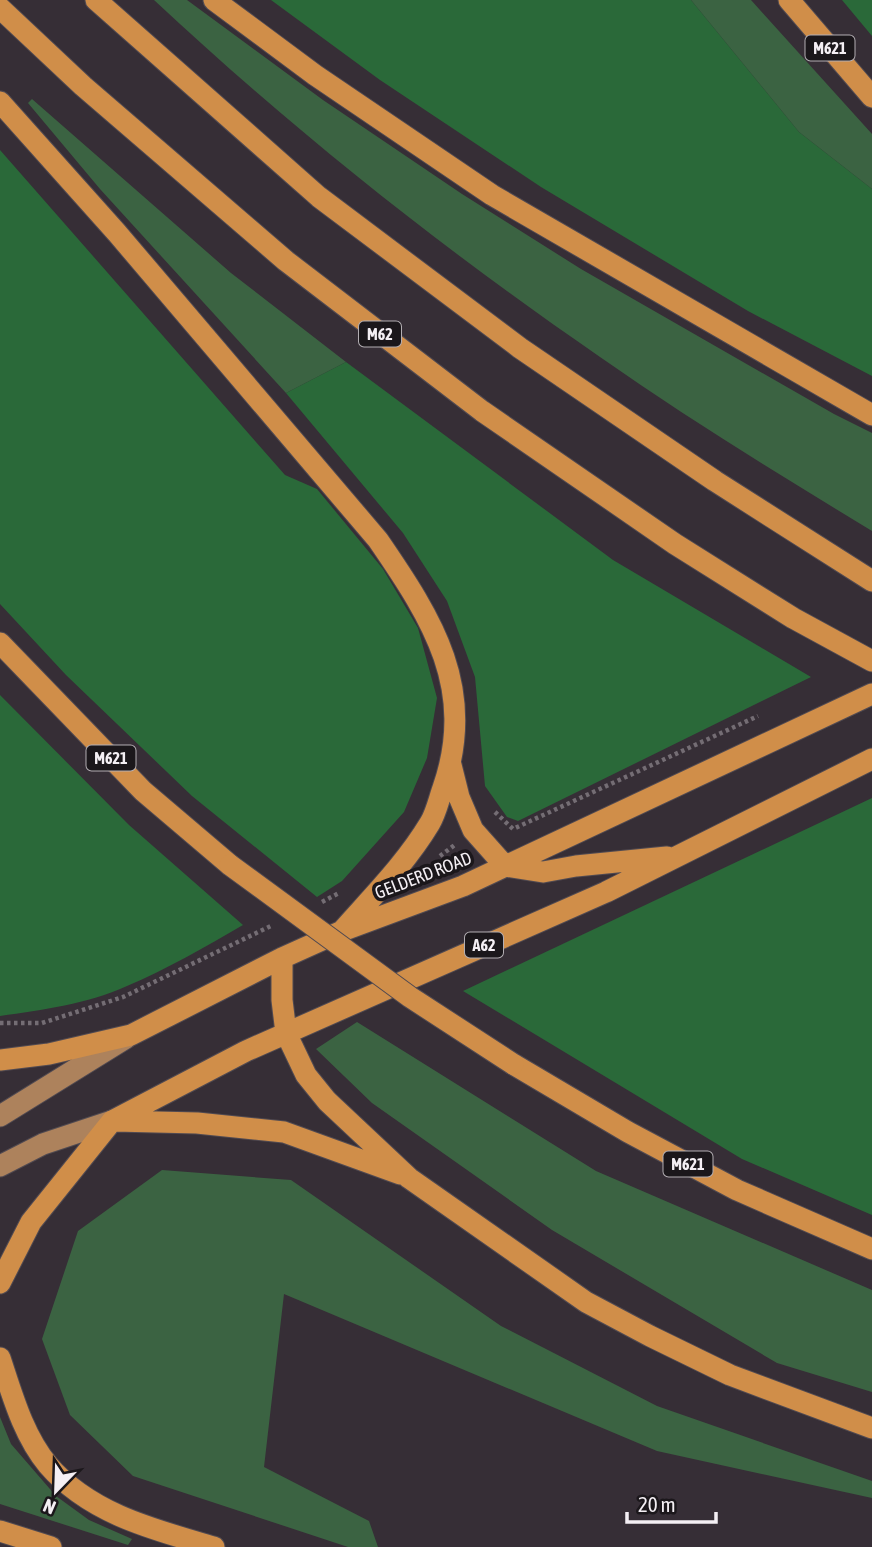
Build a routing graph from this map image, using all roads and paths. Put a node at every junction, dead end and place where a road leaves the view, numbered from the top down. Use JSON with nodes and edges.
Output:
{"nodes":[{"id":1,"x":96,"y":0,"type":"edge"},
{"id":2,"x":214,"y":0,"type":"edge"},
{"id":3,"x":789,"y":0,"type":"edge"},
{"id":4,"x":0,"y":8,"type":"edge"},
{"id":5,"x":872,"y":97,"type":"edge"},
{"id":6,"x":0,"y":102,"type":"edge"},
{"id":7,"x":872,"y":415,"type":"edge"},
{"id":8,"x":872,"y":581,"type":"edge"},
{"id":9,"x":0,"y":643,"type":"edge"},
{"id":10,"x":872,"y":661,"type":"edge"},
{"id":11,"x":872,"y":694,"type":"edge"},
{"id":12,"x":872,"y":759,"type":"edge"},
{"id":13,"x":451,"y":765,"type":"junction"},
{"id":14,"x":682,"y":855,"type":"junction"},
{"id":15,"x":505,"y":866,"type":"junction"},
{"id":16,"x":342,"y":931,"type":"junction"},
{"id":17,"x":282,"y":958,"type":"junction"},
{"id":18,"x":286,"y":1033,"type":"junction"},
{"id":19,"x":131,"y":1035,"type":"junction"},
{"id":20,"x":0,"y":1060,"type":"edge"},
{"id":21,"x":0,"y":1116,"type":"edge"},
{"id":22,"x":112,"y":1121,"type":"junction"},
{"id":23,"x":0,"y":1166,"type":"edge"},
{"id":24,"x":409,"y":1178,"type":"junction"},
{"id":25,"x":872,"y":1249,"type":"edge"},
{"id":26,"x":0,"y":1283,"type":"edge"},
{"id":27,"x":0,"y":1358,"type":"edge"},
{"id":28,"x":872,"y":1428,"type":"edge"},
{"id":29,"x":0,"y":1531,"type":"edge"},
{"id":30,"x":51,"y":1547,"type":"edge"},
{"id":31,"x":214,"y":1547,"type":"edge"}],
"edges":[{"from":1,"to":8,"type":"highway"},
{"from":2,"to":7,"type":"highway"},
{"from":3,"to":5,"type":"highway","number":"M621"},
{"from":4,"to":10,"type":"highway","number":"M62"},
{"from":6,"to":13,"type":"highway"},
{"from":9,"to":25,"type":"highway","number":"M621","bridge":true},
{"from":11,"to":15,"type":"highway","name":"GELDERD ROAD"},
{"from":12,"to":14,"type":"highway","number":"A62"},
{"from":13,"to":15,"type":"highway"},
{"from":13,"to":16,"type":"highway"},
{"from":14,"to":15,"type":"highway"},
{"from":14,"to":18,"type":"highway","number":"A62"},
{"from":15,"to":16,"type":"highway","name":"GELDERD ROAD"},
{"from":16,"to":17,"type":"highway","name":"GELDERD ROAD"},
{"from":17,"to":18,"type":"highway"},
{"from":17,"to":19,"type":"highway","name":"GELDERD ROAD"},
{"from":18,"to":22,"type":"highway","number":"A62"},
{"from":18,"to":24,"type":"highway"},
{"from":19,"to":20,"type":"highway"},
{"from":19,"to":21,"type":"main road","name":"GELDERD ROAD"},
{"from":22,"to":23,"type":"main road","number":"A62"},
{"from":22,"to":24,"type":"highway"},
{"from":22,"to":26,"type":"highway"},
{"from":24,"to":28,"type":"highway"},
{"from":27,"to":31,"type":"highway"},
{"from":29,"to":30,"type":"highway"}]}
